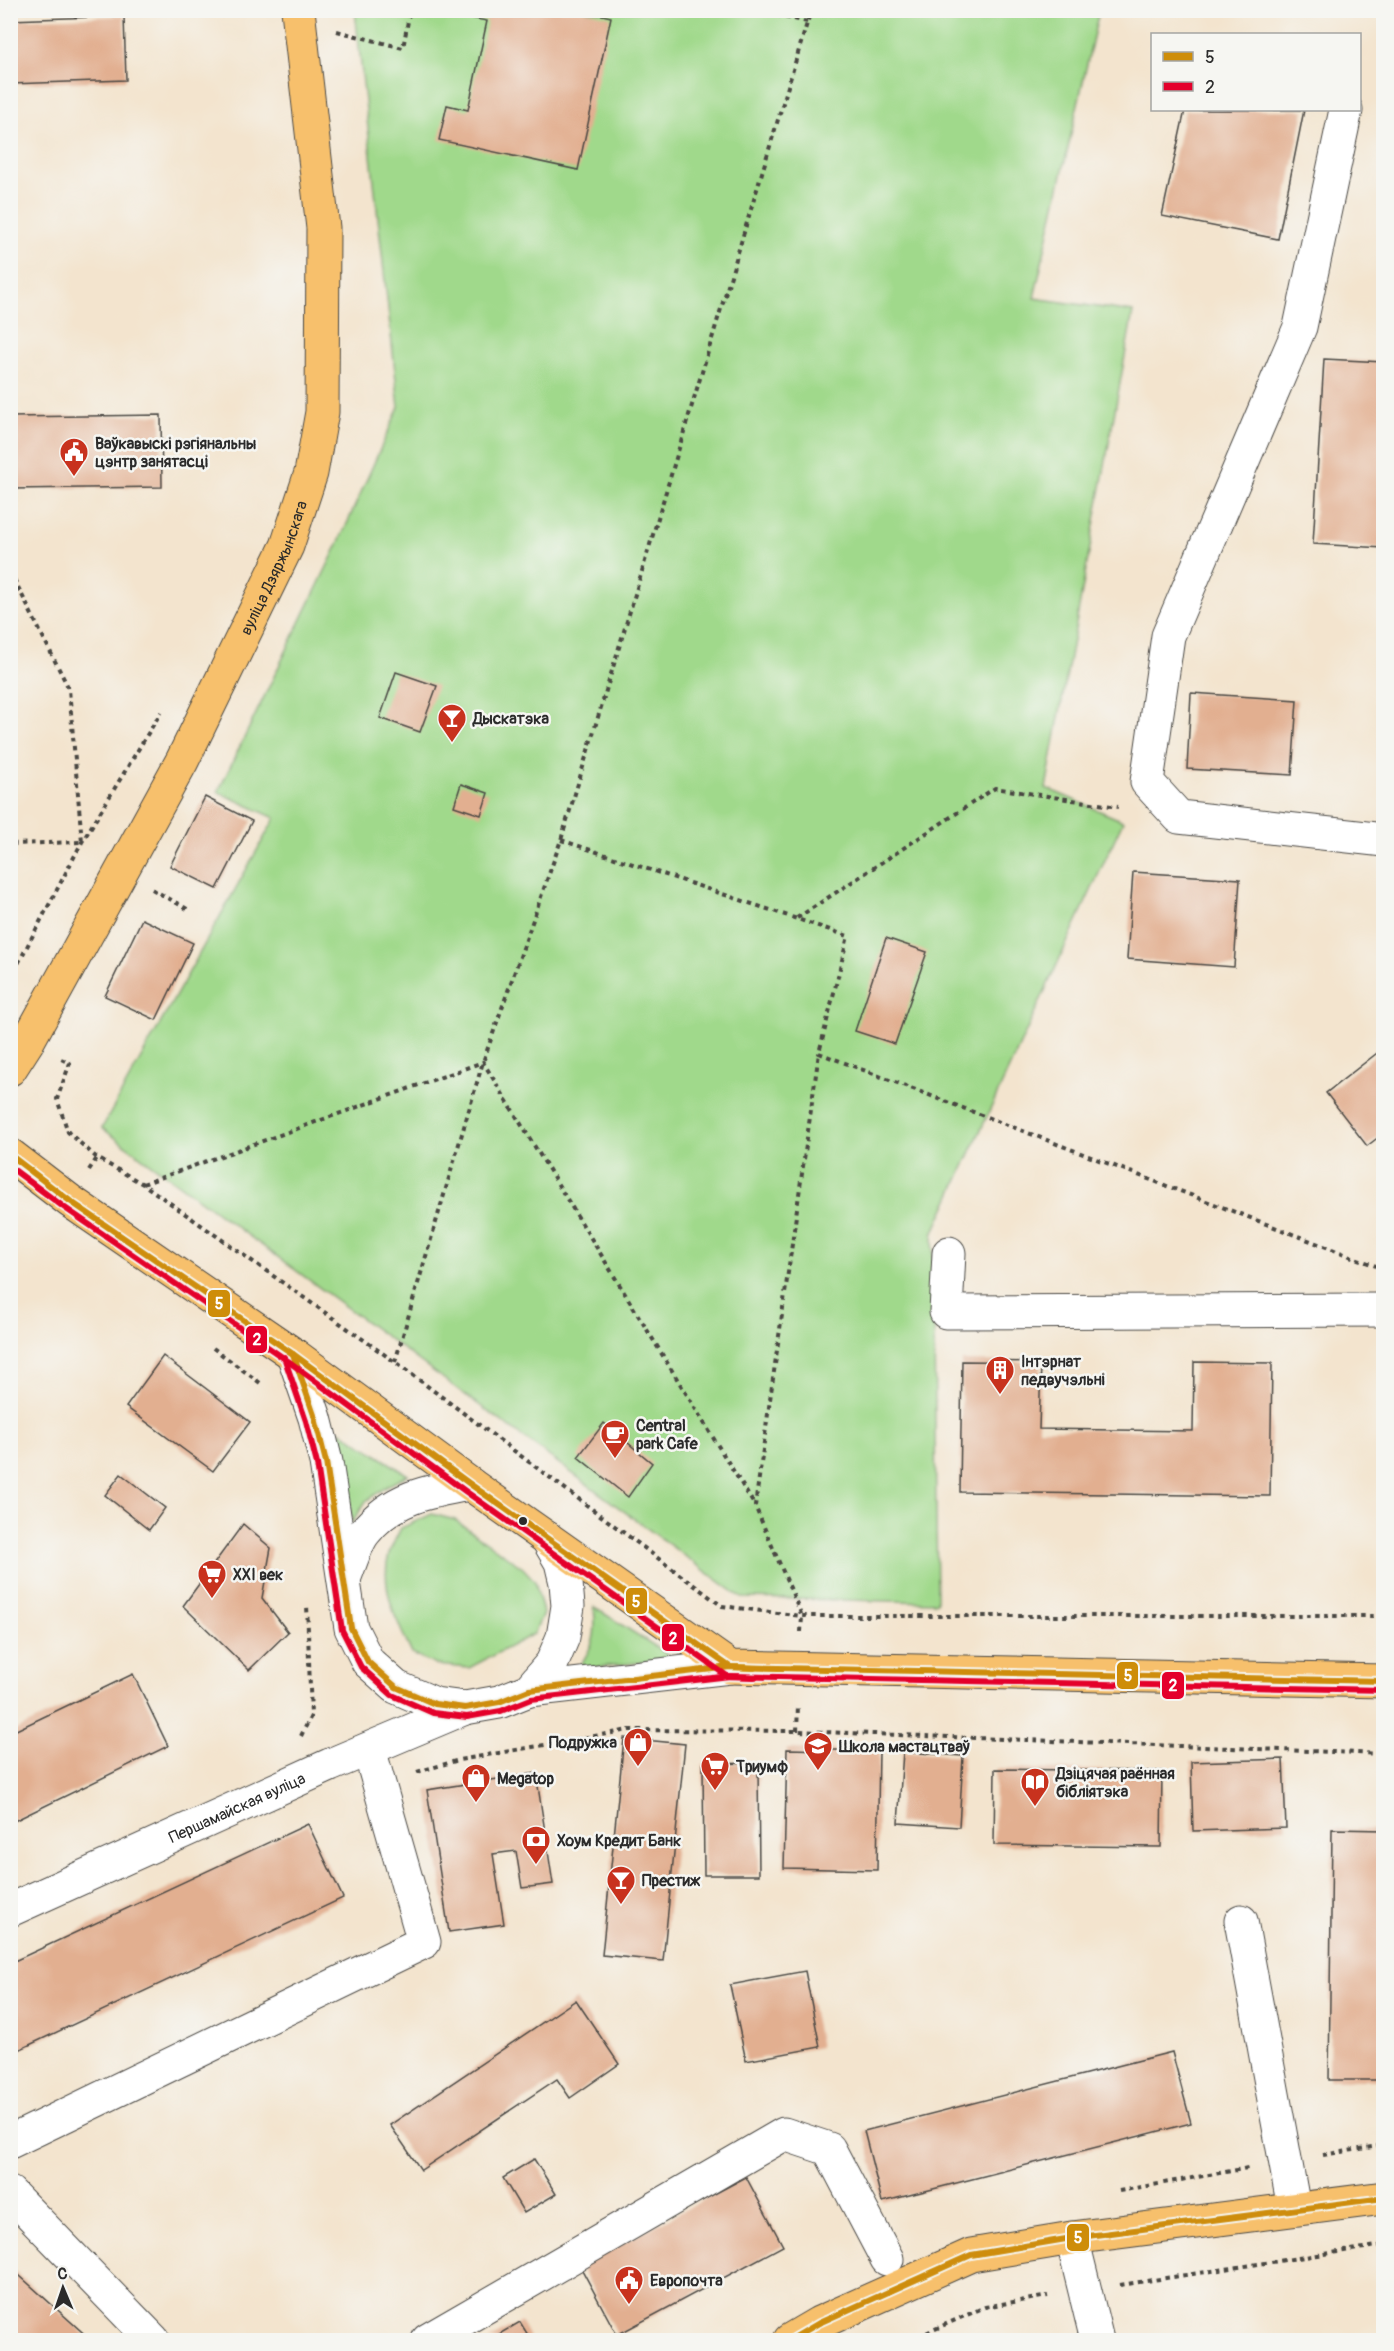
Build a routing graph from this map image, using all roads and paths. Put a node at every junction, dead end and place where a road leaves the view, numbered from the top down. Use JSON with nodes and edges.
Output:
{"nodes":[{"id":1,"x":298,"y":10,"type":"edge"},
{"id":2,"x":410,"y":10,"type":"edge"},
{"id":3,"x":750,"y":10,"type":"edge"},
{"id":4,"x":811,"y":10,"type":"edge"},
{"id":5,"x":808,"y":22,"type":"junction"},
{"id":6,"x":332,"y":30,"type":"dead end"},
{"id":7,"x":1346,"y":111,"type":"edge"},
{"id":8,"x":10,"y":571,"type":"edge"},
{"id":9,"x":166,"y":704,"type":"dead end"},
{"id":10,"x":1121,"y":808,"type":"dead end"},
{"id":11,"x":561,"y":840,"type":"junction"},
{"id":12,"x":1383,"y":840,"type":"edge"},
{"id":13,"x":82,"y":842,"type":"junction"},
{"id":14,"x":10,"y":844,"type":"edge"},
{"id":15,"x":146,"y":886,"type":"dead end"},
{"id":16,"x":189,"y":910,"type":"dead end"},
{"id":17,"x":796,"y":918,"type":"junction"},
{"id":18,"x":10,"y":979,"type":"edge"},
{"id":19,"x":819,"y":1053,"type":"junction"},
{"id":20,"x":483,"y":1062,"type":"junction"},
{"id":21,"x":70,"y":1063,"type":"dead end"},
{"id":22,"x":10,"y":1069,"type":"edge"},
{"id":23,"x":10,"y":1155,"type":"edge"},
{"id":24,"x":142,"y":1184,"type":"junction"},
{"id":25,"x":949,"y":1253,"type":"dead end"},
{"id":26,"x":1383,"y":1269,"type":"edge"},
{"id":27,"x":1383,"y":1310,"type":"edge"},
{"id":28,"x":212,"y":1348,"type":"dead end"},
{"id":29,"x":293,"y":1354,"type":"junction"},
{"id":30,"x":395,"y":1362,"type":"junction"},
{"id":31,"x":270,"y":1389,"type":"dead end"},
{"id":32,"x":470,"y":1484,"type":"junction"},
{"id":33,"x":755,"y":1506,"type":"junction"},
{"id":34,"x":547,"y":1538,"type":"junction"},
{"id":35,"x":344,"y":1579,"type":"junction"},
{"id":36,"x":307,"y":1603,"type":"dead end"},
{"id":37,"x":802,"y":1616,"type":"junction"},
{"id":38,"x":1383,"y":1616,"type":"edge"},
{"id":39,"x":730,"y":1667,"type":"junction"},
{"id":40,"x":1383,"y":1681,"type":"edge"},
{"id":41,"x":529,"y":1690,"type":"junction"},
{"id":42,"x":465,"y":1708,"type":"junction"},
{"id":43,"x":301,"y":1736,"type":"dead end"},
{"id":44,"x":369,"y":1749,"type":"junction"},
{"id":45,"x":1383,"y":1754,"type":"edge"},
{"id":46,"x":379,"y":1782,"type":"junction"},
{"id":47,"x":10,"y":1910,"type":"edge"},
{"id":48,"x":1241,"y":1921,"type":"dead end"},
{"id":49,"x":10,"y":2142,"type":"edge"},
{"id":50,"x":10,"y":2193,"type":"edge"},
{"id":51,"x":1383,"y":2198,"type":"edge"},
{"id":52,"x":1294,"y":2208,"type":"junction"},
{"id":53,"x":1072,"y":2238,"type":"junction"},
{"id":54,"x":1383,"y":2245,"type":"edge"},
{"id":55,"x":887,"y":2259,"type":"dead end"},
{"id":56,"x":1085,"y":2290,"type":"junction"},
{"id":57,"x":153,"y":2340,"type":"edge"},
{"id":58,"x":428,"y":2340,"type":"edge"},
{"id":59,"x":790,"y":2340,"type":"edge"},
{"id":60,"x":910,"y":2340,"type":"edge"},
{"id":61,"x":1097,"y":2340,"type":"edge"}],
"edges":[{"from":1,"to":22,"type":"main road","name":"вуліца Дзяржынскага"},
{"from":2,"to":6,"type":"path"},
{"from":3,"to":5,"type":"path"},
{"from":4,"to":5,"type":"path"},
{"from":5,"to":11,"type":"path"},
{"from":7,"to":12,"type":"street"},
{"from":8,"to":13,"type":"path"},
{"from":9,"to":13,"type":"path"},
{"from":10,"to":17,"type":"path"},
{"from":11,"to":17,"type":"path"},
{"from":11,"to":20,"type":"path"},
{"from":13,"to":14,"type":"path"},
{"from":13,"to":18,"type":"path"},
{"from":15,"to":16,"type":"path"},
{"from":17,"to":19,"type":"path"},
{"from":19,"to":26,"type":"path"},
{"from":19,"to":33,"type":"path"},
{"from":20,"to":24,"type":"path"},
{"from":20,"to":30,"type":"path"},
{"from":20,"to":33,"type":"path"},
{"from":21,"to":24,"type":"path"},
{"from":23,"to":29,"type":"main road"},
{"from":24,"to":30,"type":"path"},
{"from":25,"to":27,"type":"street"},
{"from":28,"to":31,"type":"path"},
{"from":29,"to":32,"type":"main road"},
{"from":29,"to":35,"type":"street"},
{"from":30,"to":37,"type":"path"},
{"from":32,"to":34,"type":"main road"},
{"from":32,"to":35,"type":"street"},
{"from":33,"to":37,"type":"path"},
{"from":34,"to":39,"type":"main road"},
{"from":34,"to":41,"type":"street"},
{"from":35,"to":42,"type":"street"},
{"from":36,"to":43,"type":"path"},
{"from":37,"to":38,"type":"path"},
{"from":39,"to":40,"type":"main road"},
{"from":39,"to":41,"type":"street"},
{"from":41,"to":42,"type":"street"},
{"from":42,"to":44,"type":"street","name":"Першамайская вуліца"},
{"from":44,"to":46,"type":"street"},
{"from":44,"to":47,"type":"street","name":"Першамайская вуліца"},
{"from":45,"to":46,"type":"path"},
{"from":46,"to":49,"type":"street"},
{"from":48,"to":52,"type":"street"},
{"from":50,"to":57,"type":"street"},
{"from":51,"to":52,"type":"main road"},
{"from":52,"to":53,"type":"main road"},
{"from":53,"to":56,"type":"street"},
{"from":53,"to":59,"type":"main road"},
{"from":54,"to":56,"type":"path"},
{"from":55,"to":58,"type":"street"},
{"from":56,"to":60,"type":"path"},
{"from":56,"to":61,"type":"street"}]}
